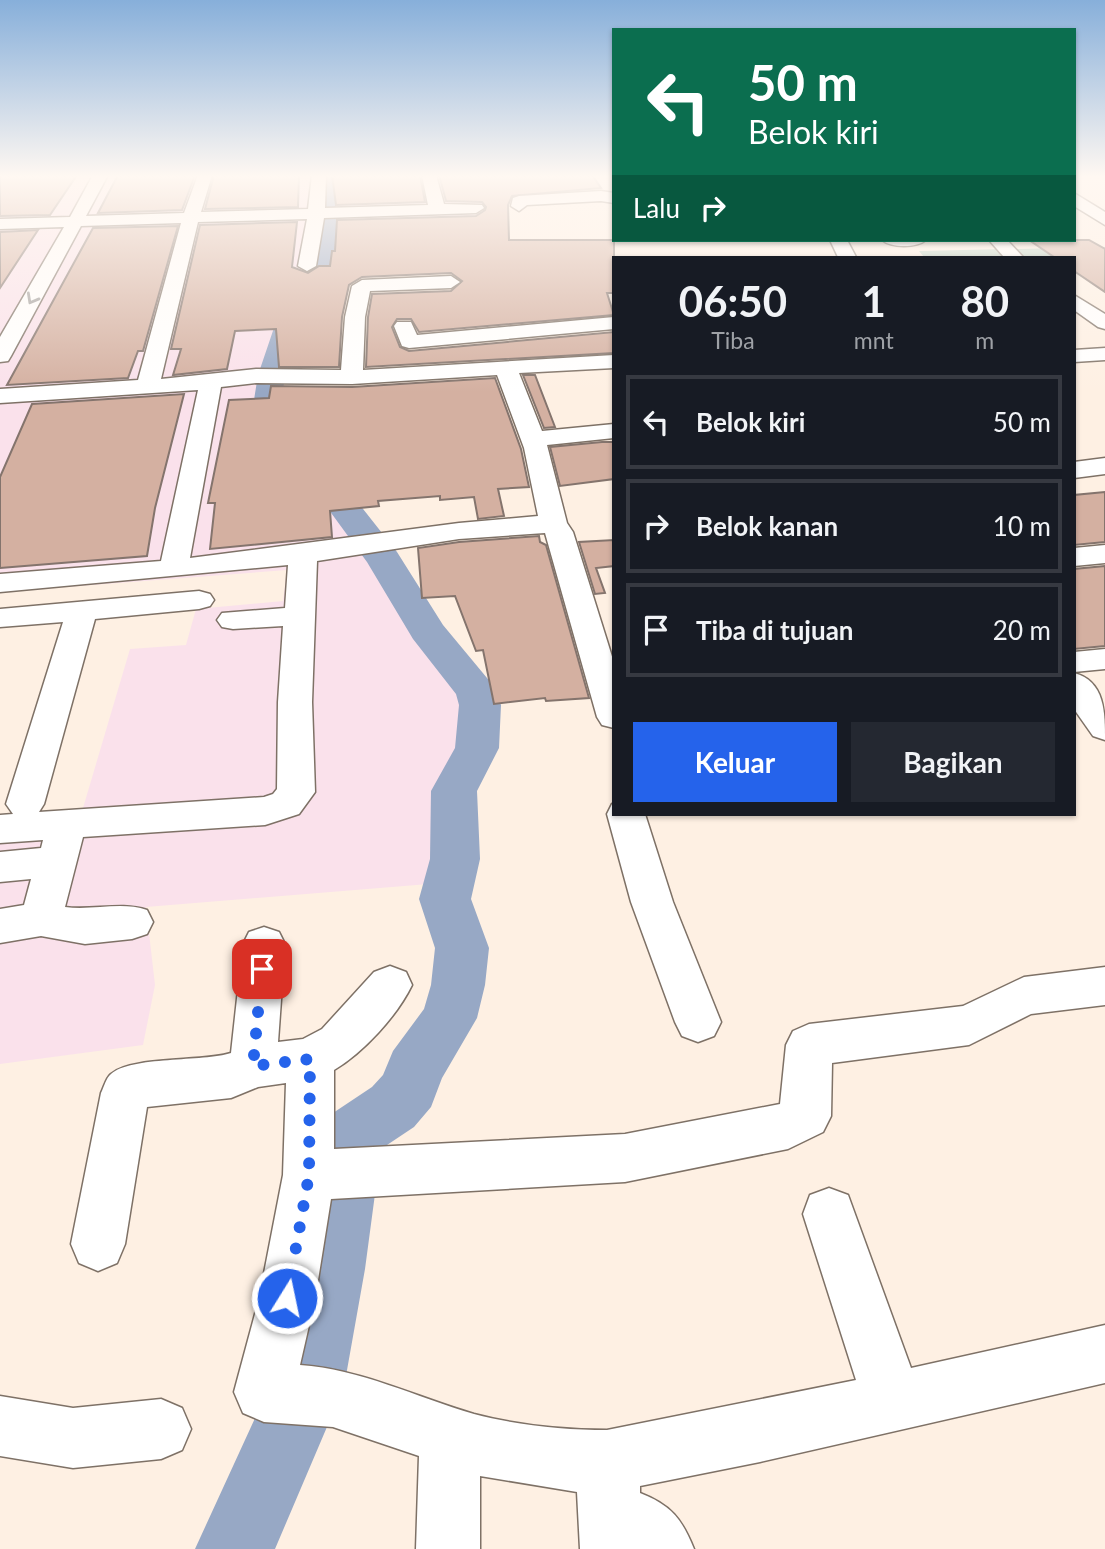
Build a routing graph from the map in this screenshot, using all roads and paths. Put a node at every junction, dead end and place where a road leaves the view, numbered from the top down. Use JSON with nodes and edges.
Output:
{"nodes":[{"id":1,"x":46,"y":247,"type":"edge"},
{"id":2,"x":53,"y":247,"type":"edge"},
{"id":3,"x":183,"y":247,"type":"edge"},
{"id":4,"x":310,"y":247,"type":"edge"},
{"id":5,"x":307,"y":266,"type":"dead end"},
{"id":6,"x":26,"y":272,"type":"dead end"},
{"id":7,"x":451,"y":282,"type":"dead end"},
{"id":8,"x":1076,"y":302,"type":"edge"},
{"id":9,"x":427,"y":317,"type":"dead end"},
{"id":10,"x":504,"y":322,"type":"junction"},
{"id":11,"x":612,"y":323,"type":"edge"},
{"id":12,"x":1105,"y":323,"type":"edge"},
{"id":13,"x":404,"y":326,"type":"dead end"},
{"id":14,"x":433,"y":341,"type":"junction"},
{"id":15,"x":1105,"y":354,"type":"edge"},
{"id":16,"x":0,"y":356,"type":"edge"},
{"id":17,"x":1076,"y":356,"type":"edge"},
{"id":18,"x":612,"y":361,"type":"edge"},
{"id":19,"x":512,"y":368,"type":"junction"},
{"id":20,"x":352,"y":377,"type":"junction"},
{"id":21,"x":211,"y":382,"type":"junction"},
{"id":22,"x":148,"y":386,"type":"junction"},
{"id":23,"x":7,"y":402,"type":"edge"},
{"id":24,"x":612,"y":431,"type":"edge"},
{"id":25,"x":533,"y":439,"type":"junction"},
{"id":26,"x":1105,"y":466,"type":"edge"},
{"id":27,"x":1076,"y":470,"type":"edge"},
{"id":28,"x":553,"y":524,"type":"junction"},
{"id":29,"x":303,"y":554,"type":"junction"},
{"id":30,"x":1105,"y":554,"type":"edge"},
{"id":31,"x":1076,"y":558,"type":"edge"},
{"id":32,"x":174,"y":568,"type":"junction"},
{"id":33,"x":0,"y":583,"type":"edge"},
{"id":34,"x":199,"y":600,"type":"dead end"},
{"id":35,"x":82,"y":611,"type":"junction"},
{"id":36,"x":299,"y":616,"type":"junction"},
{"id":37,"x":0,"y":618,"type":"edge"},
{"id":38,"x":233,"y":620,"type":"dead end"},
{"id":39,"x":1105,"y":659,"type":"edge"},
{"id":40,"x":1076,"y":662,"type":"edge"},
{"id":41,"x":1076,"y":686,"type":"edge"},
{"id":42,"x":612,"y":710,"type":"edge"},
{"id":43,"x":1105,"y":728,"type":"edge"},
{"id":44,"x":1105,"y":734,"type":"edge"},
{"id":45,"x":1076,"y":737,"type":"edge"},
{"id":46,"x":24,"y":804,"type":"dead end"},
{"id":47,"x":627,"y":816,"type":"edge"},
{"id":48,"x":67,"y":823,"type":"junction"},
{"id":49,"x":0,"y":829,"type":"edge"},
{"id":50,"x":56,"y":861,"type":"junction"},
{"id":51,"x":0,"y":867,"type":"edge"},
{"id":52,"x":19,"y":922,"type":"edge"},
{"id":53,"x":132,"y":922,"type":"dead end"},
{"id":54,"x":264,"y":944,"type":"dead end"},
{"id":55,"x":390,"y":985,"type":"dead end"},
{"id":56,"x":1105,"y":986,"type":"edge"},
{"id":57,"x":698,"y":1022,"type":"dead end"},
{"id":58,"x":310,"y":1059,"type":"junction"},
{"id":59,"x":253,"y":1066,"type":"junction"},
{"id":60,"x":331,"y":1175,"type":"junction"},
{"id":61,"x":829,"y":1214,"type":"dead end"},
{"id":62,"x":98,"y":1244,"type":"dead end"},
{"id":63,"x":1105,"y":1354,"type":"edge"},
{"id":64,"x":893,"y":1402,"type":"junction"},
{"id":65,"x":0,"y":1426,"type":"edge"},
{"id":66,"x":161,"y":1429,"type":"dead end"},
{"id":67,"x":450,"y":1438,"type":"junction"},
{"id":68,"x":610,"y":1508,"type":"edge"},
{"id":69,"x":448,"y":1549,"type":"edge"},
{"id":70,"x":662,"y":1549,"type":"edge"}],
"edges":[{"from":1,"to":6,"type":"street"},
{"from":2,"to":16,"type":"street","one_way":true},
{"from":3,"to":22,"type":"street"},
{"from":4,"to":5,"type":"street"},
{"from":7,"to":20,"type":"street"},
{"from":8,"to":12,"type":"street"},
{"from":9,"to":14,"type":"street"},
{"from":10,"to":11,"type":"street"},
{"from":10,"to":14,"type":"street"},
{"from":10,"to":19,"type":"street"},
{"from":13,"to":14,"type":"street"},
{"from":15,"to":17,"type":"street"},
{"from":18,"to":19,"type":"street"},
{"from":19,"to":20,"type":"street"},
{"from":19,"to":25,"type":"street"},
{"from":20,"to":21,"type":"street"},
{"from":21,"to":22,"type":"street"},
{"from":21,"to":32,"type":"street"},
{"from":22,"to":23,"type":"street"},
{"from":24,"to":25,"type":"street"},
{"from":25,"to":28,"type":"street"},
{"from":26,"to":27,"type":"street"},
{"from":28,"to":29,"type":"street"},
{"from":28,"to":42,"type":"street"},
{"from":29,"to":32,"type":"street"},
{"from":29,"to":36,"type":"street"},
{"from":30,"to":31,"type":"street"},
{"from":32,"to":33,"type":"street"},
{"from":34,"to":35,"type":"street"},
{"from":35,"to":37,"type":"street"},
{"from":35,"to":46,"type":"street"},
{"from":36,"to":38,"type":"street"},
{"from":36,"to":48,"type":"street"},
{"from":39,"to":40,"type":"street"},
{"from":41,"to":43,"type":"street"},
{"from":44,"to":45,"type":"street"},
{"from":47,"to":57,"type":"street"},
{"from":48,"to":49,"type":"street"},
{"from":48,"to":50,"type":"street"},
{"from":50,"to":51,"type":"street"},
{"from":50,"to":52,"type":"street"},
{"from":52,"to":53,"type":"street"},
{"from":54,"to":59,"type":"street"},
{"from":55,"to":58,"type":"street"},
{"from":56,"to":60,"type":"street"},
{"from":58,"to":59,"type":"street"},
{"from":58,"to":60,"type":"street"},
{"from":59,"to":62,"type":"street"},
{"from":60,"to":67,"type":"street"},
{"from":61,"to":64,"type":"street"},
{"from":63,"to":64,"type":"street"},
{"from":64,"to":68,"type":"street"},
{"from":65,"to":66,"type":"street"},
{"from":67,"to":68,"type":"street"},
{"from":67,"to":69,"type":"street"},
{"from":68,"to":70,"type":"street"}]}
